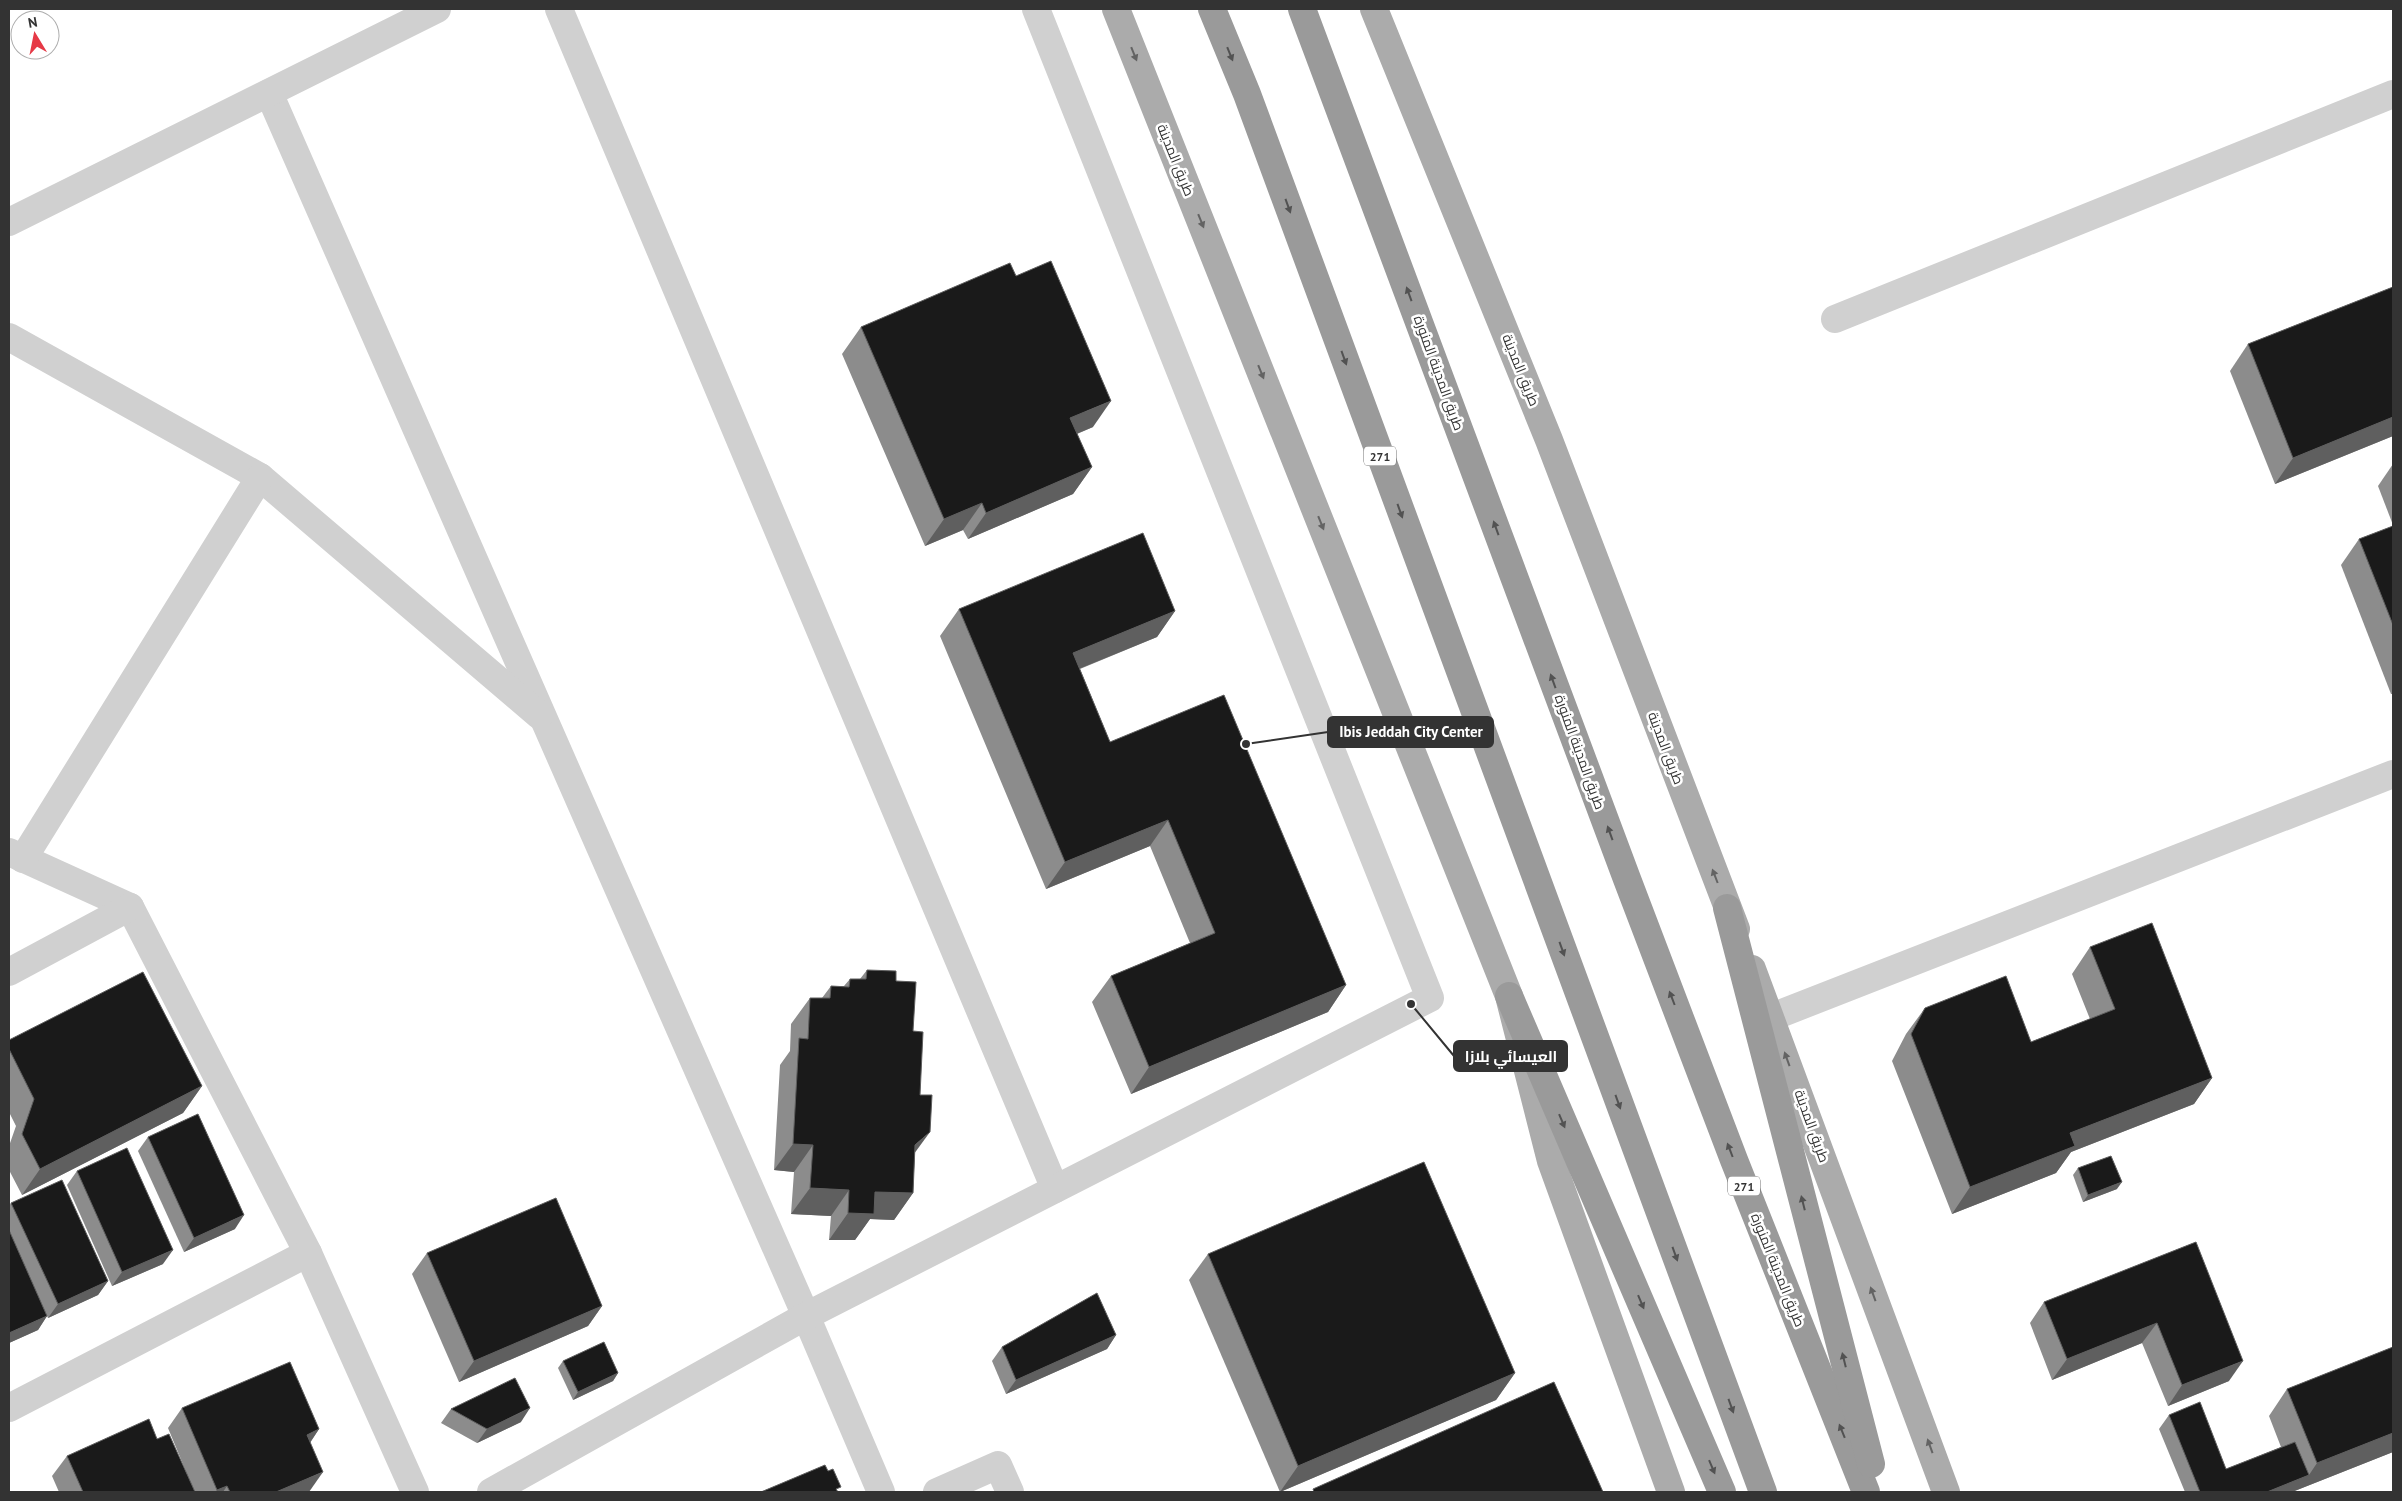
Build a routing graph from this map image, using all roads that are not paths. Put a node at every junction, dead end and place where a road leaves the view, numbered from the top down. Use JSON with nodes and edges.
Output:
{"nodes":[{"id":1,"x":437,"y":9,"type":"edge"},
{"id":2,"x":559,"y":9,"type":"edge"},
{"id":3,"x":1036,"y":9,"type":"edge"},
{"id":4,"x":1116,"y":9,"type":"edge"},
{"id":5,"x":1212,"y":9,"type":"edge"},
{"id":6,"x":1302,"y":9,"type":"edge"},
{"id":7,"x":1374,"y":9,"type":"edge"},
{"id":8,"x":269,"y":93,"type":"junction"},
{"id":9,"x":2393,"y":94,"type":"edge"},
{"id":10,"x":9,"y":222,"type":"edge"},
{"id":11,"x":1834,"y":319,"type":"dead end"},
{"id":12,"x":9,"y":337,"type":"edge"},
{"id":13,"x":260,"y":477,"type":"junction"},
{"id":14,"x":544,"y":719,"type":"junction"},
{"id":15,"x":2393,"y":774,"type":"edge"},
{"id":16,"x":16,"y":856,"type":"edge"},
{"id":17,"x":130,"y":907,"type":"junction"},
{"id":18,"x":1727,"y":908,"type":"junction"},
{"id":19,"x":9,"y":972,"type":"edge"},
{"id":20,"x":1509,"y":996,"type":"junction"},
{"id":21,"x":1772,"y":1017,"type":"junction"},
{"id":22,"x":1055,"y":1189,"type":"junction"},
{"id":23,"x":308,"y":1253,"type":"junction"},
{"id":24,"x":806,"y":1316,"type":"junction"},
{"id":25,"x":9,"y":1408,"type":"edge"},
{"id":26,"x":415,"y":1492,"type":"edge"},
{"id":27,"x":491,"y":1492,"type":"edge"},
{"id":28,"x":881,"y":1492,"type":"edge"},
{"id":29,"x":937,"y":1492,"type":"edge"},
{"id":30,"x":1010,"y":1492,"type":"edge"},
{"id":31,"x":1671,"y":1492,"type":"edge"},
{"id":32,"x":1722,"y":1492,"type":"edge"},
{"id":33,"x":1763,"y":1492,"type":"edge"},
{"id":34,"x":1866,"y":1492,"type":"edge"},
{"id":35,"x":1878,"y":1492,"type":"edge"},
{"id":36,"x":1946,"y":1492,"type":"edge"}],
"edges":[{"from":1,"to":8,"type":"street"},
{"from":2,"to":22,"type":"street"},
{"from":3,"to":22,"type":"street"},
{"from":4,"to":20,"type":"main road","name":"طريق المدينة","one_way":true},
{"from":5,"to":33,"type":"highway","number":"271","one_way":true},
{"from":34,"to":6,"type":"highway","name":"طريق المدينة المنورة","number":"271","one_way":true},
{"from":18,"to":7,"type":"main road","name":"طريق المدينة","one_way":true},
{"from":8,"to":10,"type":"street"},
{"from":8,"to":14,"type":"street"},
{"from":9,"to":11,"type":"street"},
{"from":12,"to":13,"type":"street"},
{"from":13,"to":14,"type":"street"},
{"from":13,"to":16,"type":"street"},
{"from":14,"to":24,"type":"street"},
{"from":15,"to":21,"type":"street"},
{"from":16,"to":17,"type":"street"},
{"from":17,"to":19,"type":"street"},
{"from":17,"to":23,"type":"street"},
{"from":18,"to":21,"type":"main road","name":"طريق المدينة"},
{"from":35,"to":18,"type":"highway","one_way":true},
{"from":20,"to":31,"type":"main road","name":"طريق المدينة"},
{"from":20,"to":32,"type":"highway","one_way":true},
{"from":36,"to":21,"type":"main road","name":"طريق المدينة","one_way":true},
{"from":22,"to":24,"type":"street"},
{"from":23,"to":25,"type":"street"},
{"from":23,"to":26,"type":"street"},
{"from":24,"to":27,"type":"street"},
{"from":24,"to":28,"type":"street"},
{"from":29,"to":30,"type":"street"}]}
